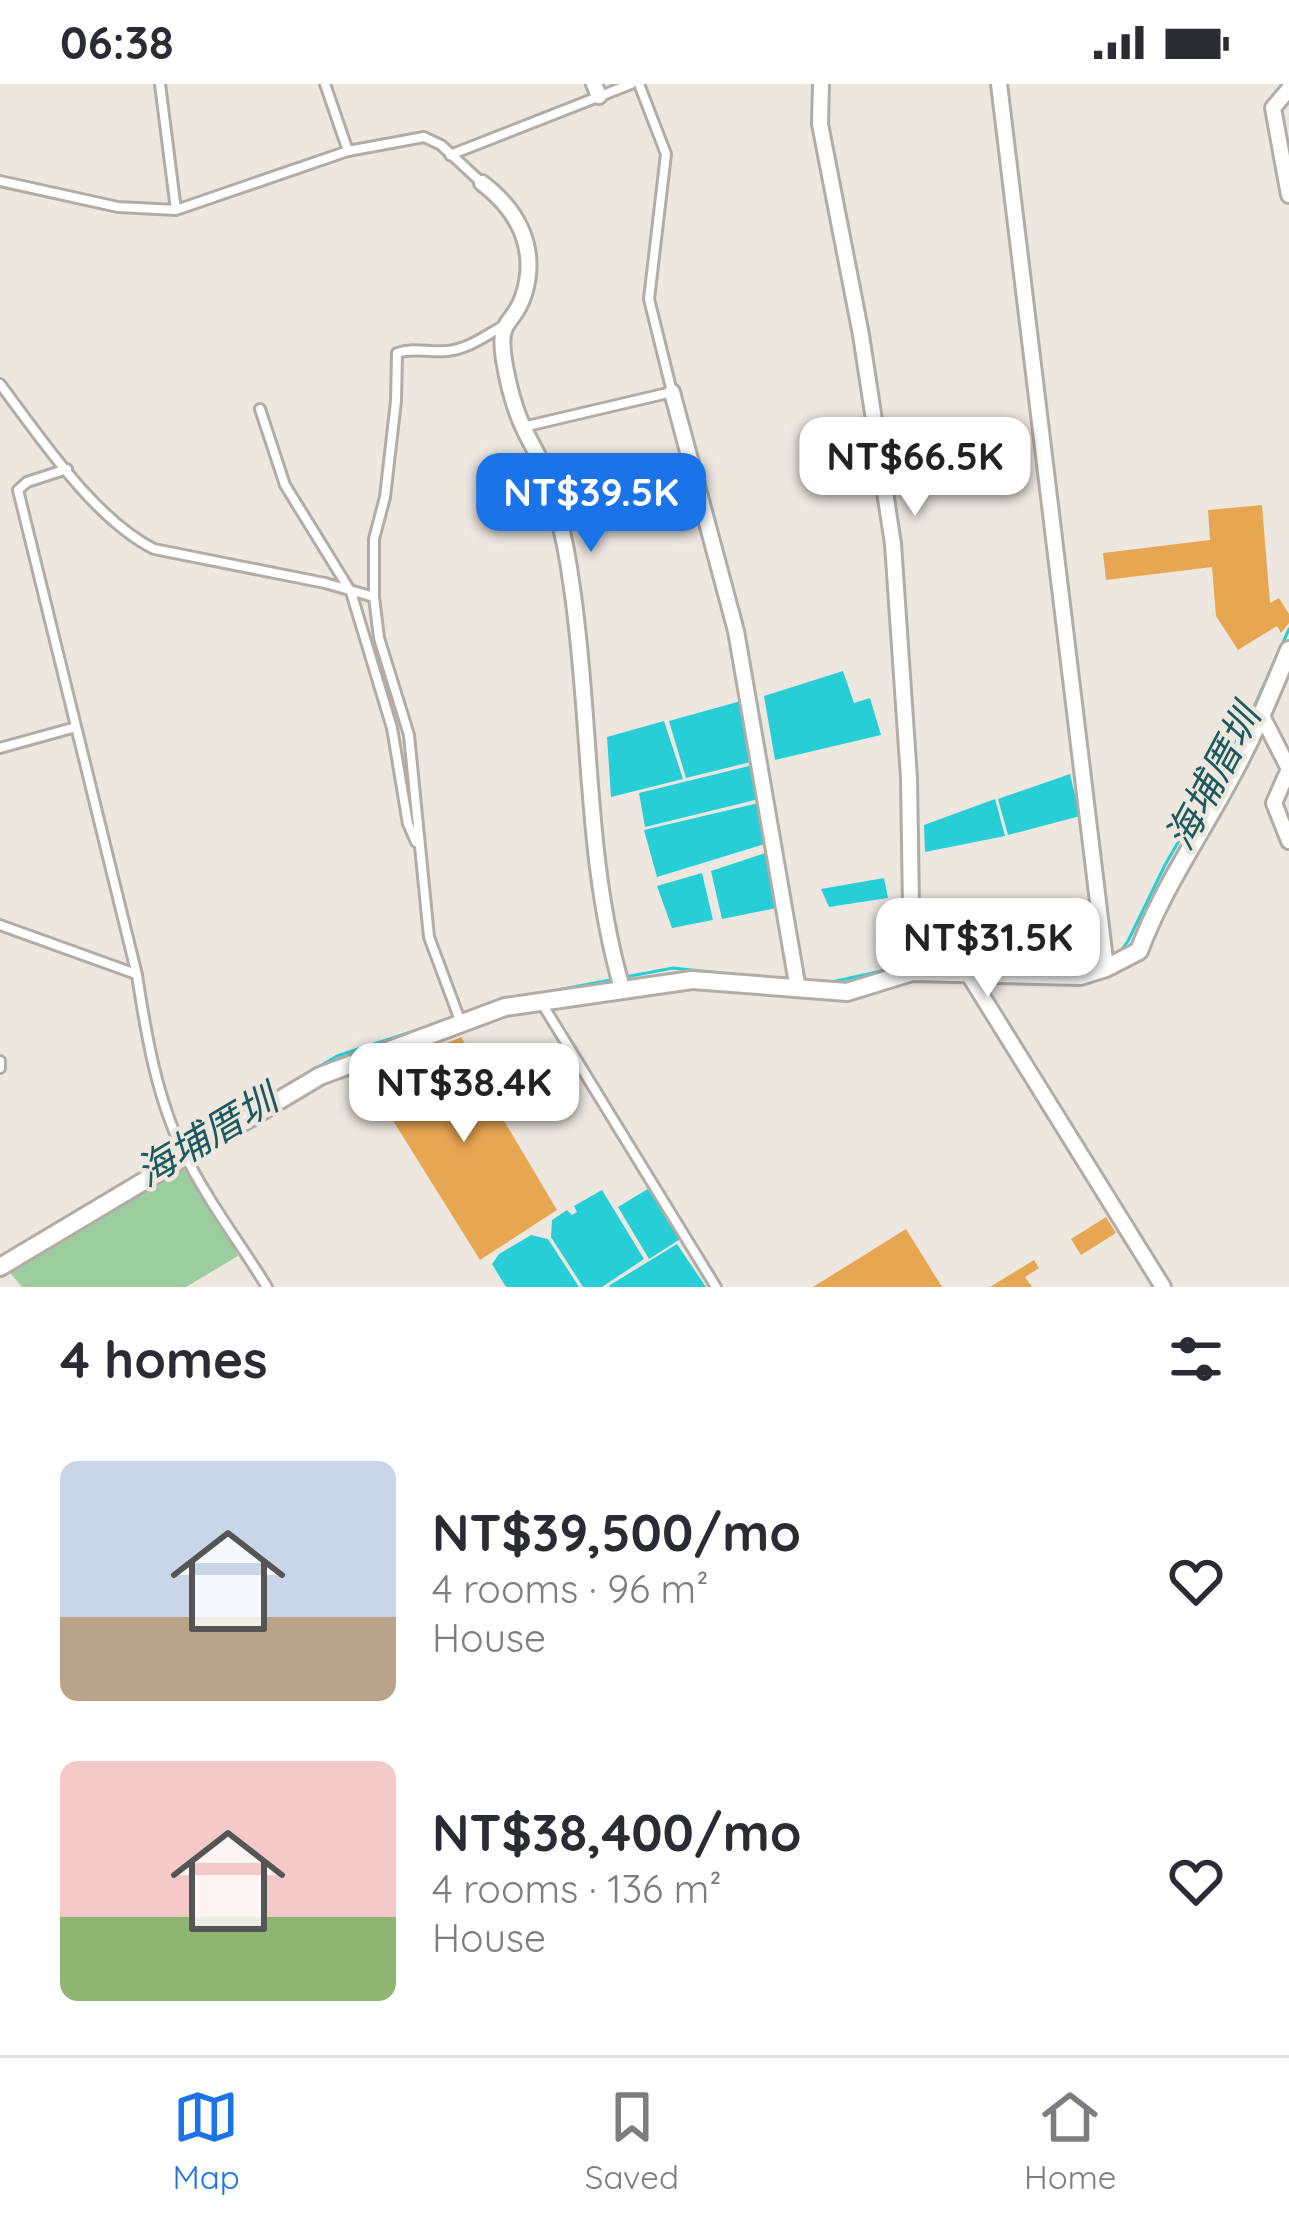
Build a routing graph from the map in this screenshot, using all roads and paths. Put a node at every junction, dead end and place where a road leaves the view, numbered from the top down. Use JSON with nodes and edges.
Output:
{"nodes":[{"id":1,"x":160,"y":84,"type":"edge"},
{"id":2,"x":326,"y":84,"type":"edge"},
{"id":3,"x":635,"y":84,"type":"edge"},
{"id":4,"x":820,"y":84,"type":"edge"},
{"id":5,"x":999,"y":84,"type":"edge"},
{"id":6,"x":1289,"y":89,"type":"edge"},
{"id":7,"x":596,"y":90,"type":"edge"},
{"id":8,"x":348,"y":151,"type":"junction"},
{"id":9,"x":450,"y":155,"type":"junction"},
{"id":10,"x":0,"y":181,"type":"edge"},
{"id":11,"x":482,"y":183,"type":"joint"},
{"id":12,"x":1289,"y":195,"type":"edge"},
{"id":13,"x":176,"y":210,"type":"junction"},
{"id":14,"x":503,"y":326,"type":"junction"},
{"id":15,"x":0,"y":384,"type":"edge"},
{"id":16,"x":672,"y":392,"type":"junction"},
{"id":17,"x":260,"y":409,"type":"dead end"},
{"id":18,"x":523,"y":428,"type":"junction"},
{"id":19,"x":67,"y":469,"type":"junction"},
{"id":20,"x":351,"y":592,"type":"junction"},
{"id":21,"x":374,"y":597,"type":"junction"},
{"id":22,"x":1289,"y":650,"type":"edge"},
{"id":23,"x":1262,"y":716,"type":"junction"},
{"id":24,"x":76,"y":728,"type":"junction"},
{"id":25,"x":0,"y":748,"type":"edge"},
{"id":26,"x":1289,"y":841,"type":"edge"},
{"id":27,"x":418,"y":849,"type":"junction"},
{"id":28,"x":0,"y":925,"type":"edge"},
{"id":29,"x":912,"y":964,"type":"junction"},
{"id":30,"x":1106,"y":968,"type":"junction"},
{"id":31,"x":137,"y":975,"type":"junction"},
{"id":32,"x":969,"y":975,"type":"junction"},
{"id":33,"x":798,"y":981,"type":"junction"},
{"id":34,"x":622,"y":988,"type":"junction"},
{"id":35,"x":540,"y":1000,"type":"junction"},
{"id":36,"x":462,"y":1025,"type":"junction"},
{"id":37,"x":184,"y":1154,"type":"junction"},
{"id":38,"x":0,"y":1267,"type":"edge"},
{"id":39,"x":268,"y":1287,"type":"edge"},
{"id":40,"x":716,"y":1287,"type":"edge"},
{"id":41,"x":1163,"y":1287,"type":"edge"}],
"edges":[{"from":1,"to":13,"type":"lane"},
{"from":2,"to":8,"type":"lane"},
{"from":3,"to":7,"type":"lane"},
{"from":3,"to":16,"type":"lane"},
{"from":4,"to":29,"type":"street"},
{"from":5,"to":30,"type":"street"},
{"from":6,"to":12,"type":"street"},
{"from":7,"to":9,"type":"lane"},
{"from":8,"to":9,"type":"lane"},
{"from":8,"to":13,"type":"lane"},
{"from":9,"to":11,"type":"lane"},
{"from":10,"to":13,"type":"lane"},
{"from":11,"to":14,"type":"street"},
{"from":14,"to":18,"type":"street"},
{"from":14,"to":21,"type":"lane"},
{"from":15,"to":19,"type":"lane"},
{"from":16,"to":18,"type":"lane"},
{"from":16,"to":33,"type":"street"},
{"from":17,"to":20,"type":"lane"},
{"from":18,"to":34,"type":"street"},
{"from":19,"to":20,"type":"lane"},
{"from":19,"to":24,"type":"lane"},
{"from":20,"to":21,"type":"lane"},
{"from":20,"to":27,"type":"lane"},
{"from":21,"to":27,"type":"lane"},
{"from":22,"to":23,"type":"street"},
{"from":23,"to":26,"type":"street"},
{"from":23,"to":30,"type":"street"},
{"from":24,"to":25,"type":"lane"},
{"from":24,"to":31,"type":"lane"},
{"from":27,"to":36,"type":"lane"},
{"from":28,"to":31,"type":"lane"},
{"from":29,"to":32,"type":"street"},
{"from":29,"to":33,"type":"street"},
{"from":30,"to":32,"type":"street"},
{"from":31,"to":37,"type":"lane"},
{"from":32,"to":41,"type":"street"},
{"from":33,"to":34,"type":"street"},
{"from":34,"to":35,"type":"street"},
{"from":35,"to":36,"type":"street"},
{"from":35,"to":40,"type":"lane"},
{"from":36,"to":37,"type":"street"},
{"from":37,"to":38,"type":"street"},
{"from":37,"to":39,"type":"lane"}]}
